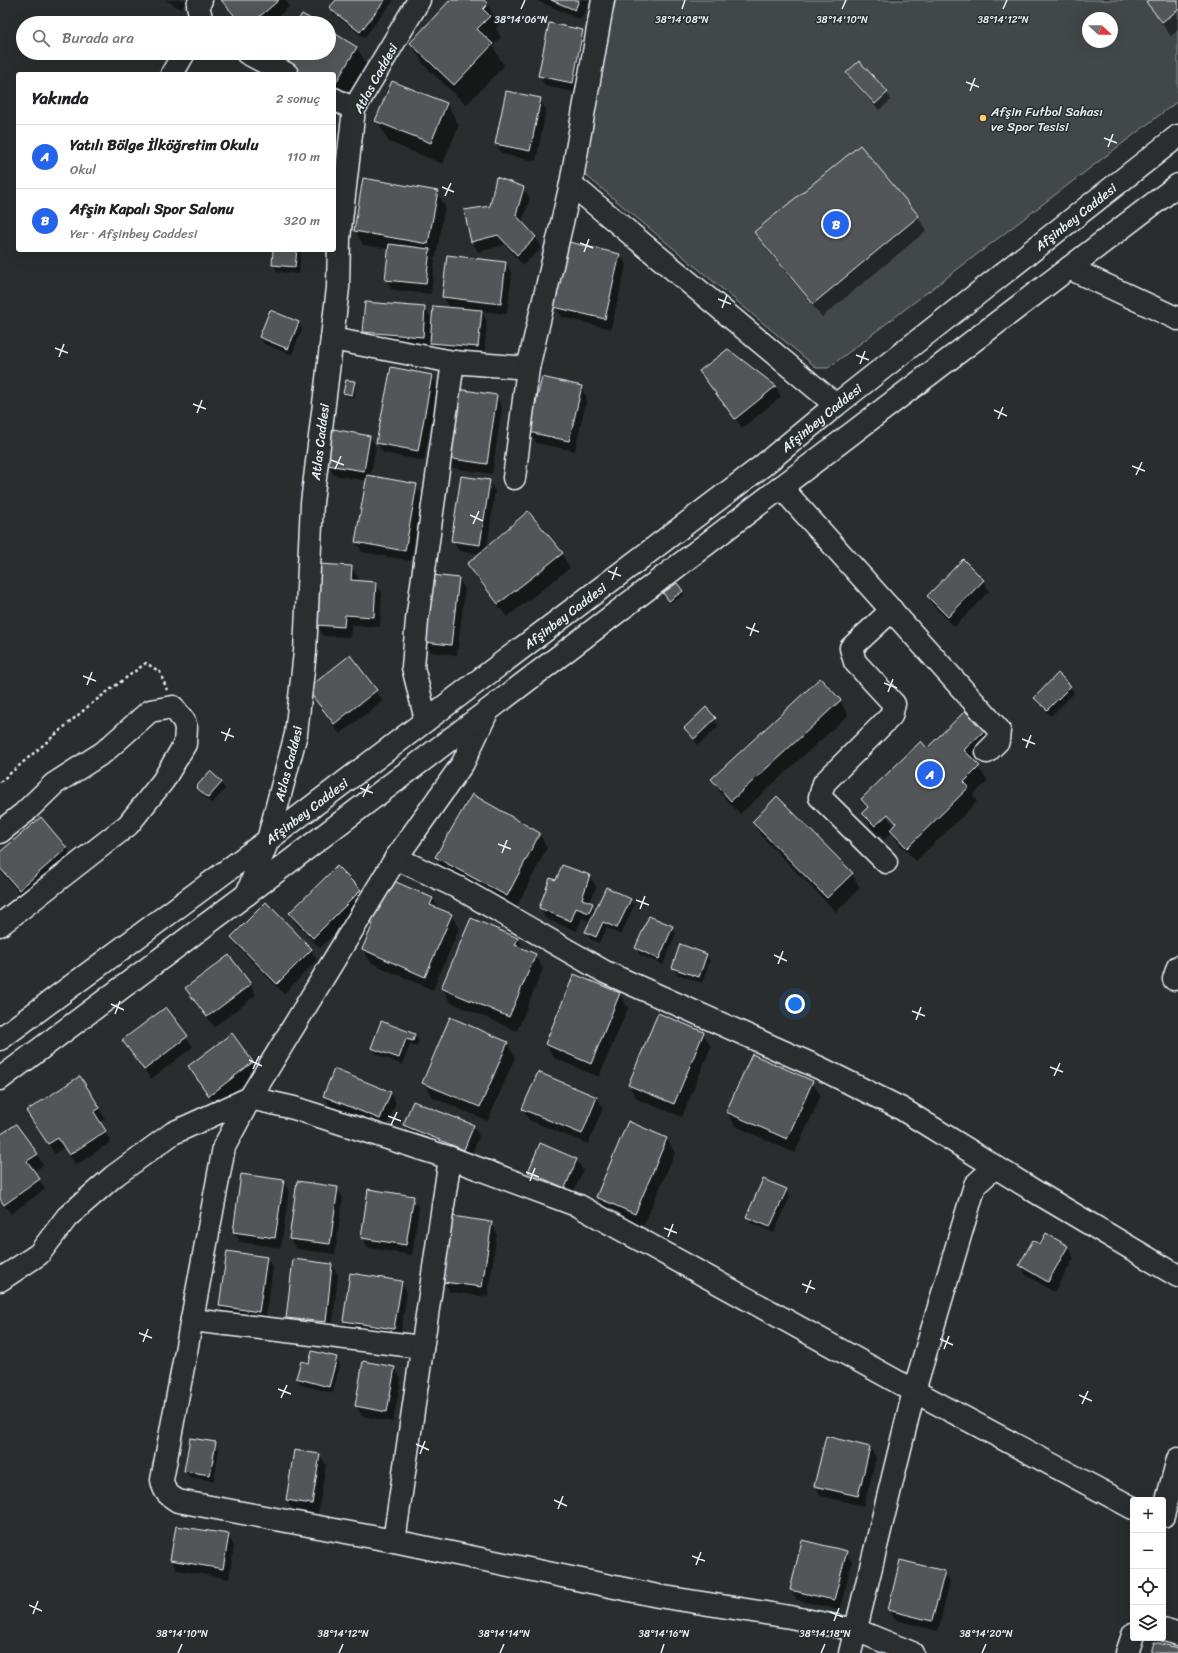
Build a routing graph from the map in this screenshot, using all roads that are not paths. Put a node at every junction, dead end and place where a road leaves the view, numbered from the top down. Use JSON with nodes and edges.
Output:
{"nodes":[{"id":1,"x":201,"y":0,"type":"edge"},
{"id":2,"x":419,"y":0,"type":"edge"},
{"id":3,"x":603,"y":0,"type":"edge"},
{"id":4,"x":200,"y":16,"type":"edge"},
{"id":5,"x":180,"y":60,"type":"edge"},
{"id":6,"x":260,"y":60,"type":"edge"},
{"id":7,"x":173,"y":72,"type":"edge"},
{"id":8,"x":283,"y":72,"type":"edge"},
{"id":9,"x":336,"y":100,"type":"edge"},
{"id":10,"x":354,"y":109,"type":"junction"},
{"id":11,"x":1178,"y":136,"type":"edge"},
{"id":12,"x":341,"y":166,"type":"edge"},
{"id":13,"x":571,"y":184,"type":"junction"},
{"id":14,"x":1178,"y":185,"type":"edge"},
{"id":15,"x":1069,"y":268,"type":"junction"},
{"id":16,"x":1178,"y":319,"type":"edge"},
{"id":17,"x":332,"y":339,"type":"junction"},
{"id":18,"x":453,"y":362,"type":"junction"},
{"id":19,"x":528,"y":368,"type":"junction"},
{"id":20,"x":836,"y":405,"type":"junction"},
{"id":21,"x":514,"y":478,"type":"dead end"},
{"id":22,"x":781,"y":487,"type":"junction"},
{"id":23,"x":892,"y":610,"type":"junction"},
{"id":24,"x":487,"y":712,"type":"junction"},
{"id":25,"x":426,"y":720,"type":"junction"},
{"id":26,"x":988,"y":752,"type":"dead end"},
{"id":27,"x":0,"y":832,"type":"edge"},
{"id":28,"x":268,"y":840,"type":"junction"},
{"id":29,"x":396,"y":858,"type":"junction"},
{"id":30,"x":886,"y":862,"type":"dead end"},
{"id":31,"x":247,"y":894,"type":"junction"},
{"id":32,"x":0,"y":925,"type":"edge"},
{"id":33,"x":0,"y":1039,"type":"edge"},
{"id":34,"x":0,"y":1079,"type":"edge"},
{"id":35,"x":250,"y":1098,"type":"junction"},
{"id":36,"x":450,"y":1158,"type":"junction"},
{"id":37,"x":995,"y":1167,"type":"junction"},
{"id":38,"x":1178,"y":1276,"type":"edge"},
{"id":39,"x":0,"y":1280,"type":"edge"},
{"id":40,"x":192,"y":1320,"type":"junction"},
{"id":41,"x":422,"y":1347,"type":"junction"},
{"id":42,"x":914,"y":1391,"type":"junction"},
{"id":43,"x":1178,"y":1459,"type":"edge"},
{"id":44,"x":1166,"y":1505,"type":"edge"},
{"id":45,"x":1130,"y":1506,"type":"edge"},
{"id":46,"x":394,"y":1541,"type":"junction"},
{"id":47,"x":856,"y":1630,"type":"junction"},
{"id":48,"x":1166,"y":1630,"type":"edge"},
{"id":49,"x":1178,"y":1634,"type":"edge"},
{"id":50,"x":1131,"y":1641,"type":"edge"},
{"id":51,"x":850,"y":1653,"type":"edge"},
{"id":52,"x":912,"y":1653,"type":"edge"},
{"id":53,"x":1127,"y":1653,"type":"edge"}],
"edges":[{"from":1,"to":4,"type":"street"},
{"from":2,"to":10,"type":"street","name":"Atlas Caddesi"},
{"from":3,"to":13,"type":"street"},
{"from":5,"to":7,"type":"street"},
{"from":6,"to":8,"type":"street"},
{"from":9,"to":10,"type":"street"},
{"from":10,"to":12,"type":"street","name":"Atlas Caddesi"},
{"from":11,"to":20,"type":"street","name":"Afşinbey Caddesi"},
{"from":12,"to":17,"type":"street","name":"Atlas Caddesi"},
{"from":13,"to":19,"type":"street"},
{"from":13,"to":20,"type":"street"},
{"from":14,"to":15,"type":"street"},
{"from":15,"to":16,"type":"street"},
{"from":15,"to":22,"type":"street"},
{"from":17,"to":18,"type":"street"},
{"from":17,"to":28,"type":"street","name":"Atlas Caddesi"},
{"from":18,"to":19,"type":"street"},
{"from":18,"to":25,"type":"street"},
{"from":19,"to":21,"type":"street"},
{"from":20,"to":25,"type":"street","name":"Afşinbey Caddesi"},
{"from":22,"to":23,"type":"street"},
{"from":22,"to":24,"type":"street"},
{"from":23,"to":26,"type":"street"},
{"from":23,"to":30,"type":"street"},
{"from":24,"to":29,"type":"street"},
{"from":24,"to":31,"type":"street"},
{"from":25,"to":28,"type":"street","name":"Afşinbey Caddesi"},
{"from":27,"to":32,"type":"street"},
{"from":28,"to":31,"type":"street","name":"Atlas Caddesi"},
{"from":28,"to":33,"type":"street","name":"Afşinbey Caddesi"},
{"from":29,"to":35,"type":"street"},
{"from":29,"to":37,"type":"street"},
{"from":31,"to":34,"type":"street"},
{"from":35,"to":36,"type":"street"},
{"from":35,"to":39,"type":"street"},
{"from":35,"to":40,"type":"street"},
{"from":36,"to":41,"type":"street"},
{"from":36,"to":42,"type":"street"},
{"from":37,"to":38,"type":"street"},
{"from":37,"to":42,"type":"street"},
{"from":40,"to":41,"type":"street"},
{"from":40,"to":46,"type":"street"},
{"from":41,"to":46,"type":"street"},
{"from":42,"to":45,"type":"street"},
{"from":42,"to":47,"type":"street"},
{"from":43,"to":44,"type":"street"},
{"from":46,"to":47,"type":"street"},
{"from":47,"to":51,"type":"street"},
{"from":47,"to":52,"type":"street"},
{"from":48,"to":49,"type":"street"},
{"from":50,"to":53,"type":"street"}]}
